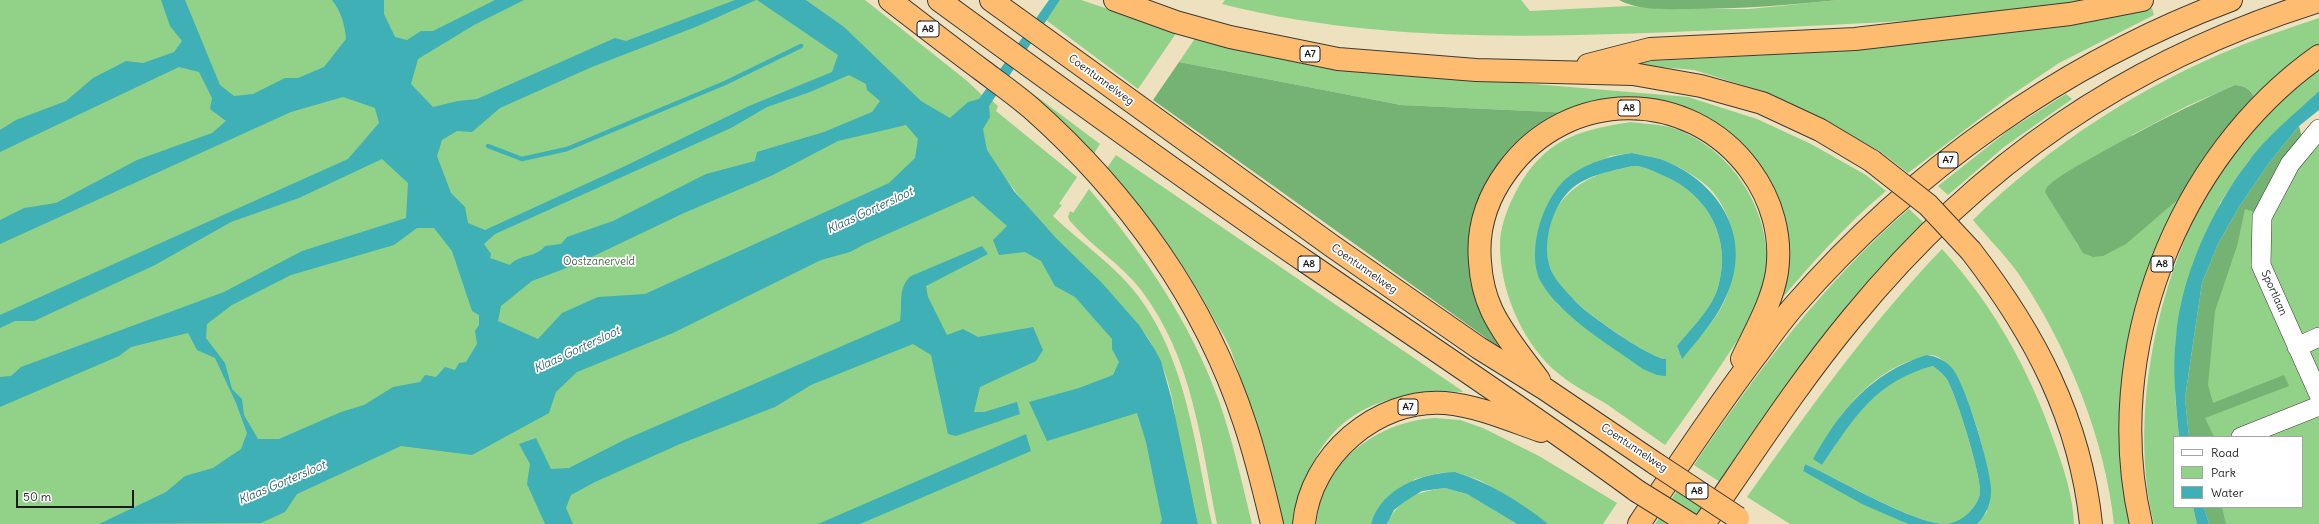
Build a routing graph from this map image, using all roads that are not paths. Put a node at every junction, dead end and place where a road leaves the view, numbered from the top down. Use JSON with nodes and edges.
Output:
{"nodes":[{"id":1,"x":890,"y":0,"type":"edge"},
{"id":2,"x":939,"y":0,"type":"edge"},
{"id":3,"x":1115,"y":0,"type":"edge"},
{"id":4,"x":2142,"y":0,"type":"edge"},
{"id":5,"x":2231,"y":0,"type":"edge"},
{"id":6,"x":2319,"y":1,"type":"edge"},
{"id":7,"x":995,"y":3,"type":"edge"},
{"id":8,"x":2319,"y":56,"type":"edge"},
{"id":9,"x":1564,"y":71,"type":"junction"},
{"id":10,"x":2319,"y":129,"type":"edge"},
{"id":11,"x":2319,"y":337,"type":"edge"},
{"id":12,"x":2297,"y":347,"type":"junction"},
{"id":13,"x":1545,"y":389,"type":"junction"},
{"id":14,"x":1725,"y":396,"type":"junction"},
{"id":15,"x":2319,"y":396,"type":"edge"},
{"id":16,"x":2319,"y":406,"type":"edge"},
{"id":17,"x":2244,"y":436,"type":"edge"},
{"id":18,"x":1568,"y":440,"type":"junction"},
{"id":19,"x":1742,"y":521,"type":"edge"},
{"id":20,"x":1272,"y":524,"type":"edge"},
{"id":21,"x":1304,"y":524,"type":"edge"},
{"id":22,"x":1639,"y":524,"type":"edge"},
{"id":23,"x":1690,"y":524,"type":"edge"},
{"id":24,"x":1704,"y":524,"type":"edge"},
{"id":25,"x":2091,"y":524,"type":"edge"},
{"id":26,"x":2141,"y":524,"type":"edge"}],
"edges":[{"from":1,"to":20,"type":"highway","number":"A8"},
{"from":2,"to":18,"type":"highway","number":"A8"},
{"from":3,"to":9,"type":"highway","number":"A7"},
{"from":4,"to":9,"type":"highway","number":"A7"},
{"from":5,"to":14,"type":"highway","number":"A7"},
{"from":6,"to":24,"type":"highway"},
{"from":7,"to":13,"type":"highway","name":"Coentunnelweg","number":"A8"},
{"from":8,"to":26,"type":"highway","number":"A8"},
{"from":9,"to":25,"type":"highway","number":"A7","bridge":true},
{"from":10,"to":12,"type":"street","name":"Sportlaan"},
{"from":11,"to":12,"type":"street"},
{"from":12,"to":15,"type":"street","name":"Sportlaan"},
{"from":13,"to":14,"type":"highway","number":"A8"},
{"from":13,"to":19,"type":"highway","name":"Coentunnelweg","number":"A8","bridge":true},
{"from":14,"to":22,"type":"highway","number":"A7"},
{"from":16,"to":17,"type":"street"},
{"from":18,"to":21,"type":"highway","number":"A7"},
{"from":18,"to":23,"type":"highway","number":"A8","bridge":true}]}
